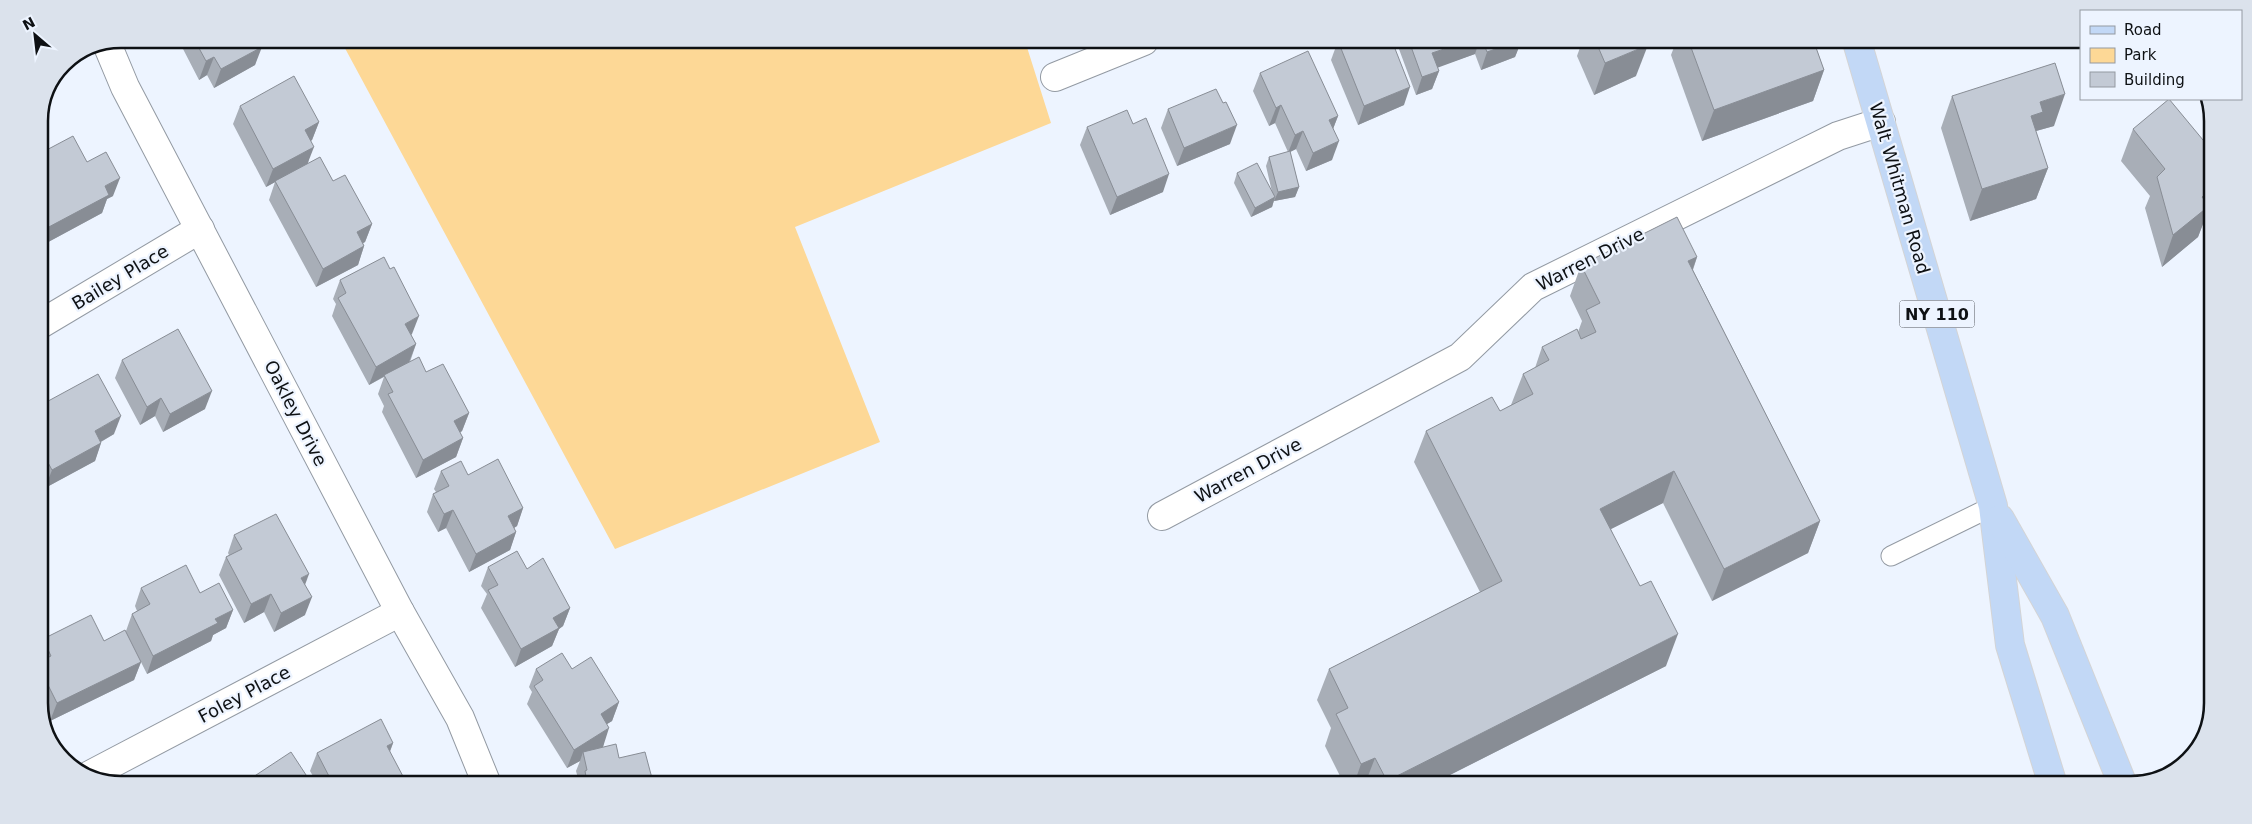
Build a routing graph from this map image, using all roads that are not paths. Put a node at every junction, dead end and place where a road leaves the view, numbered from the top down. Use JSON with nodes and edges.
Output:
{"nodes":[{"id":1,"x":1127,"y":48,"type":"edge"},
{"id":2,"x":1859,"y":48,"type":"edge"},
{"id":3,"x":109,"y":49,"type":"edge"},
{"id":4,"x":1055,"y":77,"type":"dead end"},
{"id":5,"x":1881,"y":122,"type":"junction"},
{"id":6,"x":200,"y":229,"type":"junction"},
{"id":7,"x":48,"y":320,"type":"edge"},
{"id":8,"x":1993,"y":506,"type":"junction"},
{"id":9,"x":1162,"y":516,"type":"dead end"},
{"id":10,"x":1891,"y":556,"type":"dead end"},
{"id":11,"x":400,"y":612,"type":"junction"},
{"id":12,"x":95,"y":772,"type":"edge"},
{"id":13,"x":484,"y":776,"type":"edge"},
{"id":14,"x":2050,"y":776,"type":"edge"},
{"id":15,"x":2119,"y":776,"type":"edge"}],
"edges":[{"from":1,"to":4,"type":"street"},
{"from":2,"to":5,"type":"main road","name":"Walt Whitman Road","number":"NY 110"},
{"from":3,"to":6,"type":"street","name":"Oakley Drive"},
{"from":5,"to":8,"type":"main road","name":"Walt Whitman Road","number":"NY 110"},
{"from":5,"to":9,"type":"street","name":"Warren Drive"},
{"from":6,"to":7,"type":"street","name":"Bailey Place"},
{"from":6,"to":11,"type":"street","name":"Oakley Drive"},
{"from":8,"to":10,"type":"lane"},
{"from":8,"to":14,"type":"main road","name":"Walt Whitman Road","number":"NY 110"},
{"from":8,"to":15,"type":"main road","name":"Walt Whitman Road","number":"NY 110"},
{"from":11,"to":12,"type":"street","name":"Foley Place"},
{"from":11,"to":13,"type":"street","name":"Oakley Drive"}]}
